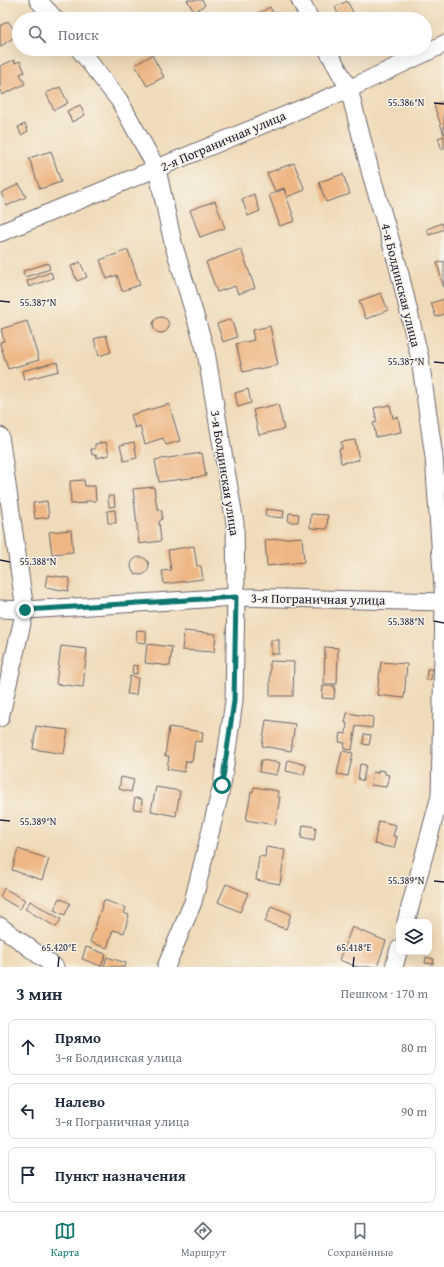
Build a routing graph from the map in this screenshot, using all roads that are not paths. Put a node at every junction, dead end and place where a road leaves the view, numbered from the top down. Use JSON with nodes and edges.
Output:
{"nodes":[{"id":1,"x":38,"y":0,"type":"edge"},
{"id":2,"x":300,"y":0,"type":"edge"},
{"id":3,"x":49,"y":12,"type":"edge"},
{"id":4,"x":306,"y":12,"type":"edge"},
{"id":5,"x":444,"y":44,"type":"edge"},
{"id":6,"x":432,"y":50,"type":"edge"},
{"id":7,"x":84,"y":56,"type":"edge"},
{"id":8,"x":331,"y":56,"type":"edge"},
{"id":9,"x":419,"y":56,"type":"edge"},
{"id":10,"x":349,"y":89,"type":"junction"},
{"id":11,"x":157,"y":169,"type":"junction"},
{"id":12,"x":0,"y":234,"type":"edge"},
{"id":13,"x":0,"y":436,"type":"edge"},
{"id":14,"x":236,"y":597,"type":"junction"},
{"id":15,"x":444,"y":602,"type":"edge"},
{"id":16,"x":444,"y":606,"type":"edge"},
{"id":17,"x":0,"y":609,"type":"edge"},
{"id":18,"x":25,"y":610,"type":"junction"},
{"id":19,"x":0,"y":718,"type":"edge"},
{"id":20,"x":407,"y":919,"type":"edge"},
{"id":21,"x":0,"y":926,"type":"edge"},
{"id":22,"x":397,"y":955,"type":"edge"},
{"id":23,"x":55,"y":967,"type":"edge"},
{"id":24,"x":166,"y":967,"type":"edge"},
{"id":25,"x":394,"y":967,"type":"edge"}],
"edges":[{"from":1,"to":3,"type":"street"},
{"from":2,"to":4,"type":"street"},
{"from":5,"to":6,"type":"street","name":"2-я Пограничная улица"},
{"from":7,"to":11,"type":"street","name":"3-я Болдинская улица"},
{"from":8,"to":10,"type":"street","name":"4-я Болдинская улица"},
{"from":9,"to":10,"type":"street","name":"2-я Пограничная улица"},
{"from":10,"to":11,"type":"street","name":"2-я Пограничная улица"},
{"from":10,"to":15,"type":"street","name":"4-я Болдинская улица"},
{"from":11,"to":12,"type":"street","name":"2-я Пограничная улица"},
{"from":11,"to":14,"type":"street","name":"3-я Болдинская улица"},
{"from":13,"to":18,"type":"street"},
{"from":14,"to":15,"type":"street","name":"3-я Пограничная улица"},
{"from":14,"to":18,"type":"street","name":"3-я Пограничная улица"},
{"from":14,"to":24,"type":"street","name":"3-я Болдинская улица"},
{"from":16,"to":20,"type":"street"},
{"from":17,"to":18,"type":"street","name":"3-я Пограничная улица"},
{"from":18,"to":19,"type":"street"},
{"from":21,"to":23,"type":"street"},
{"from":22,"to":25,"type":"street"}]}
